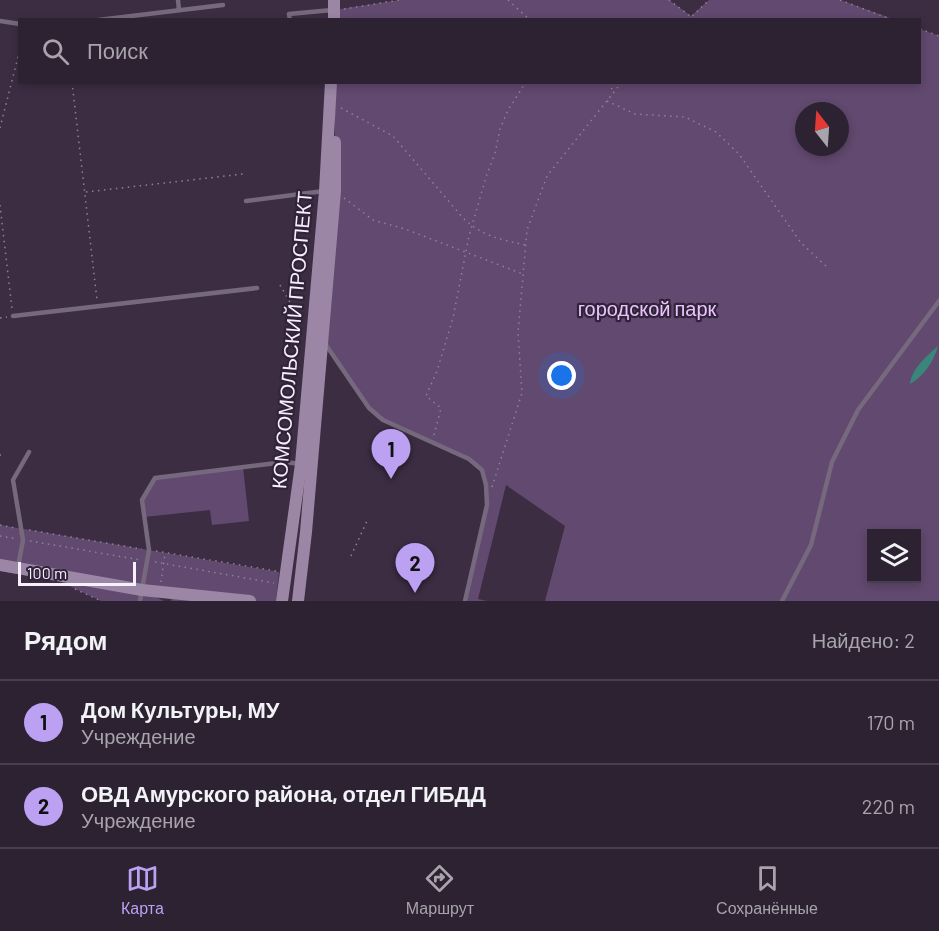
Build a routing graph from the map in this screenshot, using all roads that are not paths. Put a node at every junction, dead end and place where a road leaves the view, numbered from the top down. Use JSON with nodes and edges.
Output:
{"nodes":[{"id":1,"x":178,"y":0,"type":"edge"},
{"id":2,"x":223,"y":5,"type":"dead end"},
{"id":3,"x":179,"y":10,"type":"junction"},
{"id":4,"x":334,"y":12,"type":"edge"},
{"id":5,"x":114,"y":18,"type":"edge"},
{"id":6,"x":290,"y":18,"type":"edge"},
{"id":7,"x":0,"y":21,"type":"edge"},
{"id":8,"x":18,"y":24,"type":"edge"},
{"id":9,"x":333,"y":84,"type":"edge"},
{"id":10,"x":333,"y":84,"type":"edge"},
{"id":11,"x":330,"y":191,"type":"junction"},
{"id":12,"x":246,"y":201,"type":"dead end"},
{"id":13,"x":257,"y":288,"type":"dead end"},
{"id":14,"x":939,"y":301,"type":"edge"},
{"id":15,"x":13,"y":316,"type":"road end"},
{"id":16,"x":322,"y":340,"type":"junction"},
{"id":17,"x":29,"y":452,"type":"dead end"},
{"id":18,"x":301,"y":464,"type":"junction"},
{"id":19,"x":0,"y":565,"type":"edge"},
{"id":20,"x":17,"y":568,"type":"junction"},
{"id":21,"x":141,"y":595,"type":"edge"},
{"id":22,"x":161,"y":596,"type":"edge"},
{"id":23,"x":250,"y":601,"type":"edge"},
{"id":24,"x":282,"y":601,"type":"edge"},
{"id":25,"x":298,"y":601,"type":"edge"},
{"id":26,"x":465,"y":601,"type":"edge"},
{"id":27,"x":782,"y":601,"type":"edge"}],
"edges":[{"from":1,"to":3,"type":"lane"},
{"from":2,"to":3,"type":"lane"},
{"from":3,"to":5,"type":"lane"},
{"from":4,"to":6,"type":"lane"},
{"from":7,"to":8,"type":"lane"},
{"from":9,"to":11,"type":"street","name":"КОМСОМОЛЬСКИЙ ПРОСПЕКТ"},
{"from":10,"to":11,"type":"street","name":"КОМСОМОЛЬСКИЙ ПРОСПЕКТ"},
{"from":11,"to":12,"type":"lane"},
{"from":11,"to":16,"type":"street","name":"КОМСОМОЛЬСКИЙ ПРОСПЕКТ"},
{"from":11,"to":18,"type":"street","name":"КОМСОМОЛЬСКИЙ ПРОСПЕКТ"},
{"from":13,"to":15,"type":"lane"},
{"from":14,"to":27,"type":"lane"},
{"from":16,"to":25,"type":"street","name":"КОМСОМОЛЬСКИЙ ПРОСПЕКТ"},
{"from":16,"to":26,"type":"lane"},
{"from":17,"to":20,"type":"lane"},
{"from":18,"to":21,"type":"lane"},
{"from":18,"to":24,"type":"street","name":"КОМСОМОЛЬСКИЙ ПРОСПЕКТ"},
{"from":19,"to":20,"type":"street"},
{"from":20,"to":21,"type":"street"},
{"from":21,"to":22,"type":"street"},
{"from":22,"to":23,"type":"street"}]}
